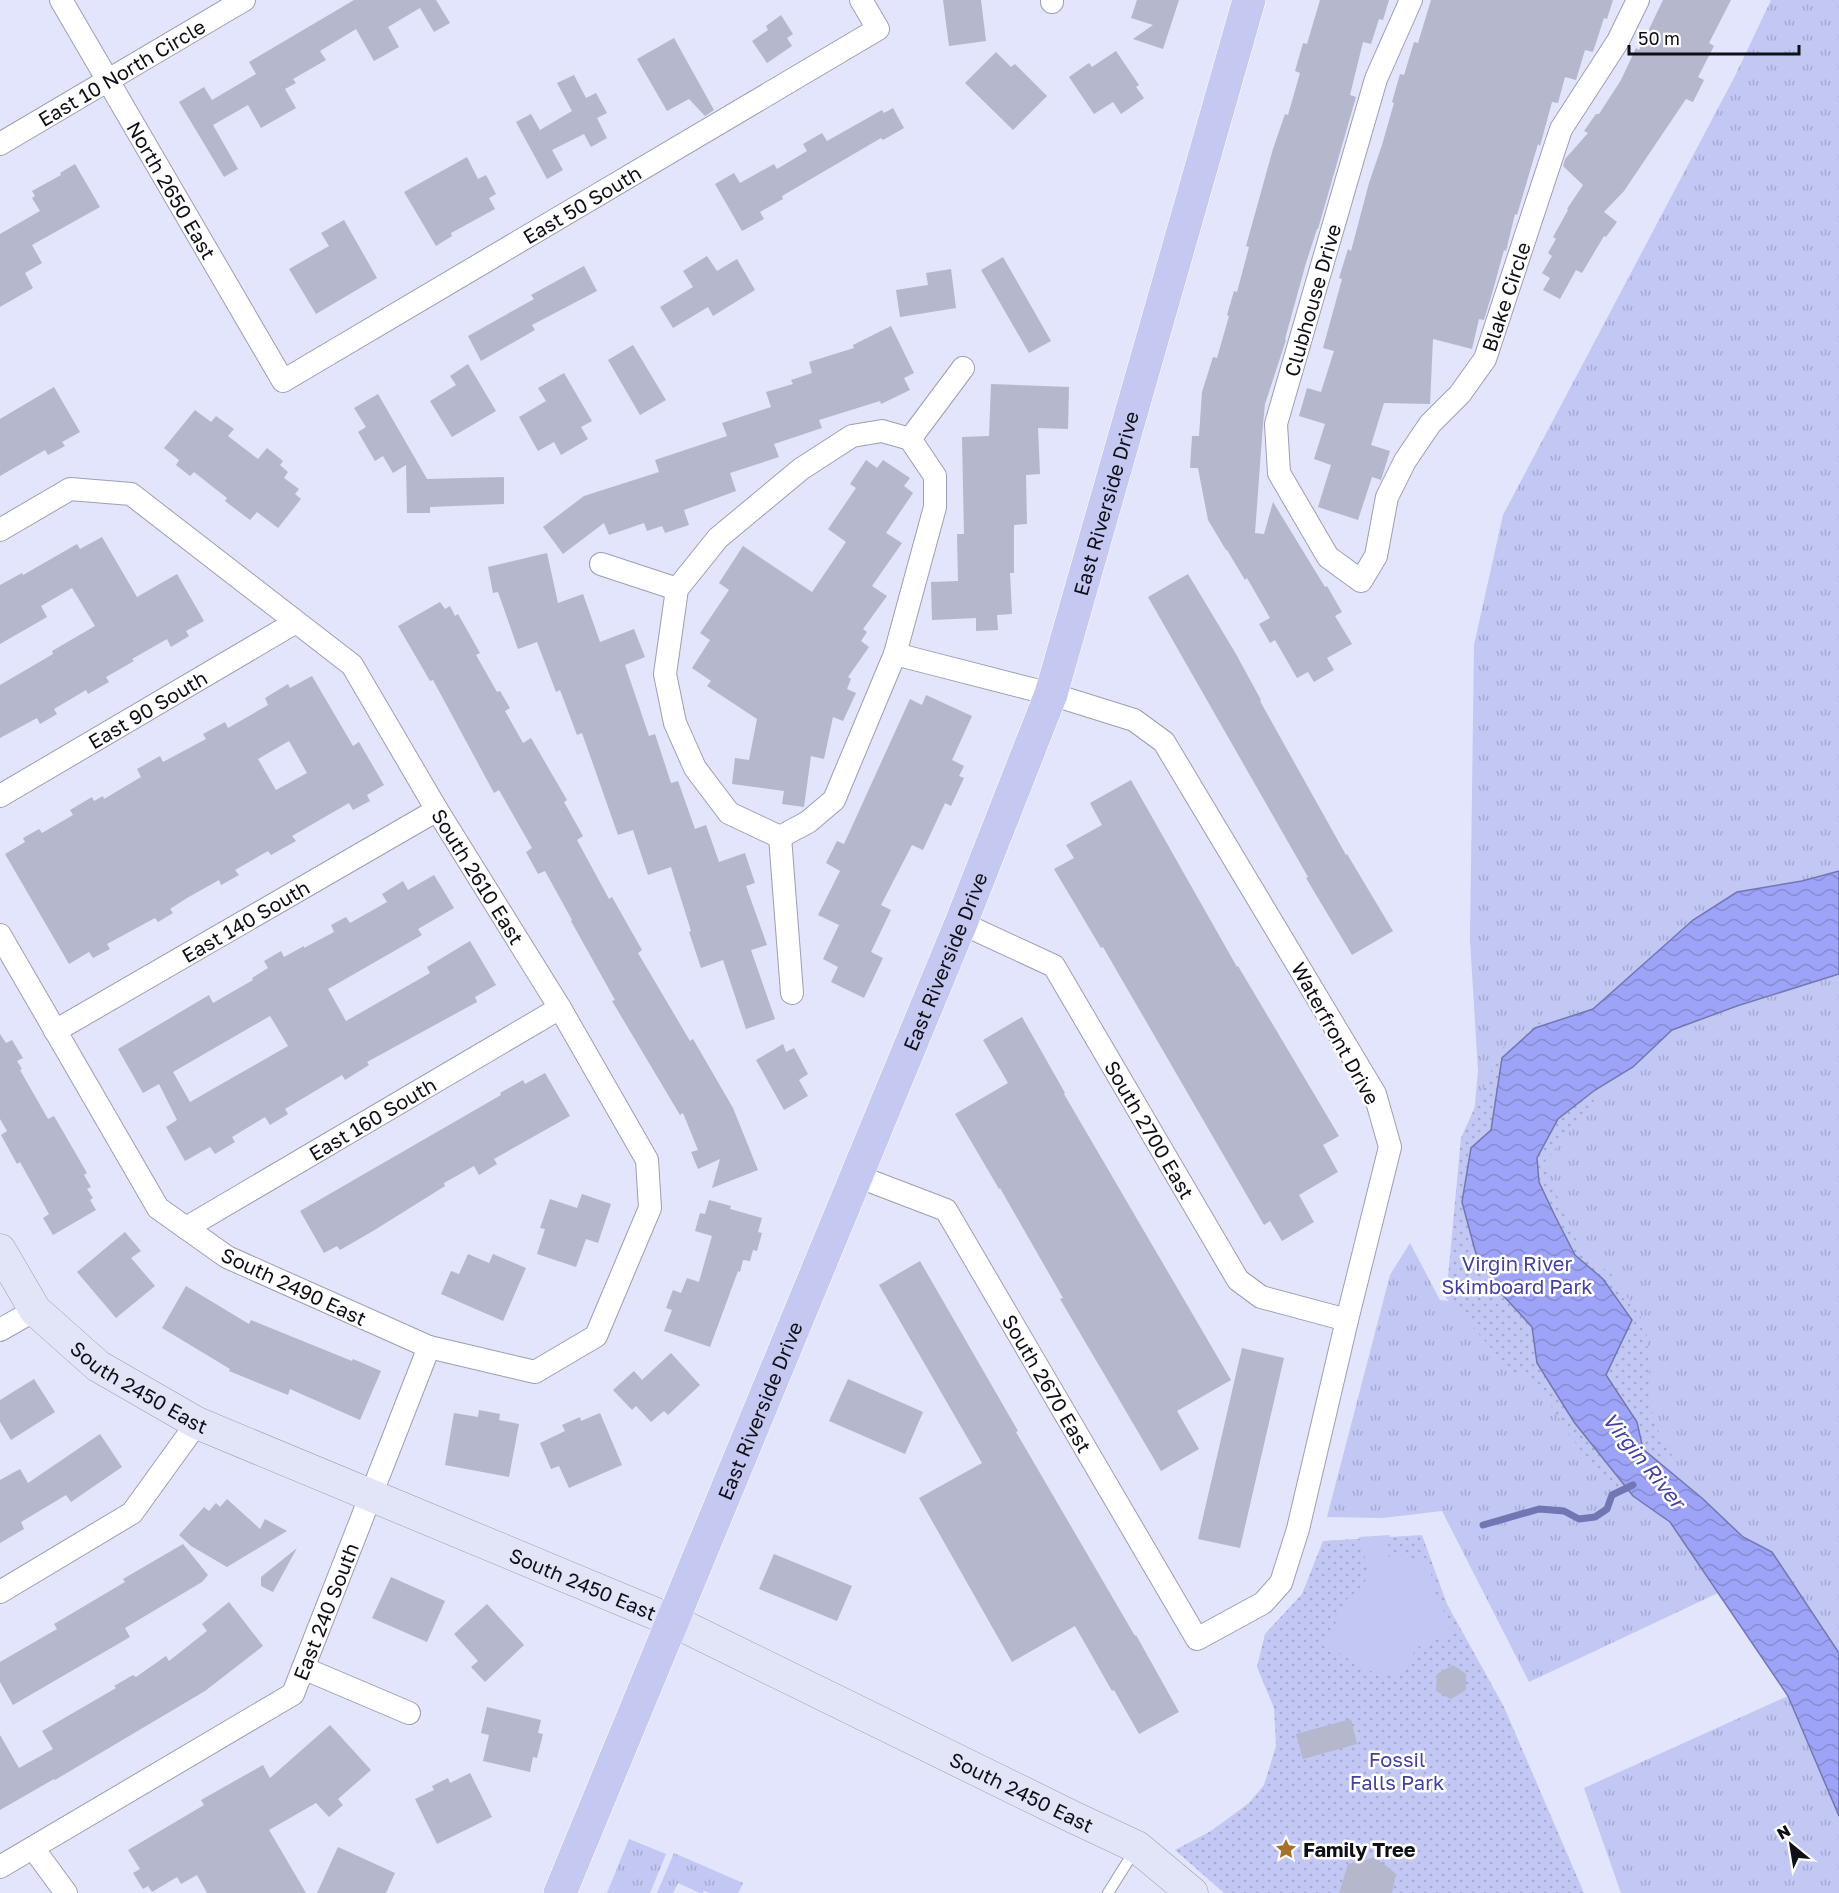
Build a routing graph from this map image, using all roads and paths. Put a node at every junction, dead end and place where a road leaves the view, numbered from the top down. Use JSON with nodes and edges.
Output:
{"nodes":[{"id":1,"x":61,"y":0,"type":"edge"},
{"id":2,"x":244,"y":0,"type":"edge"},
{"id":3,"x":861,"y":0,"type":"edge"},
{"id":4,"x":1249,"y":0,"type":"edge"},
{"id":5,"x":1411,"y":0,"type":"edge"},
{"id":6,"x":1638,"y":0,"type":"edge"},
{"id":7,"x":108,"y":80,"type":"junction"},
{"id":8,"x":0,"y":144,"type":"edge"},
{"id":9,"x":963,"y":368,"type":"dead end"},
{"id":10,"x":283,"y":381,"type":"joint"},
{"id":11,"x":910,"y":440,"type":"junction"},
{"id":12,"x":0,"y":530,"type":"edge"},
{"id":13,"x":601,"y":564,"type":"dead end"},
{"id":14,"x":1361,"y":581,"type":"joint"},
{"id":15,"x":676,"y":589,"type":"junction"},
{"id":16,"x":296,"y":622,"type":"junction"},
{"id":17,"x":896,"y":654,"type":"junction"},
{"id":18,"x":1051,"y":694,"type":"junction"},
{"id":19,"x":0,"y":796,"type":"edge"},
{"id":20,"x":437,"y":810,"type":"junction"},
{"id":21,"x":780,"y":837,"type":"junction"},
{"id":22,"x":961,"y":923,"type":"junction"},
{"id":23,"x":0,"y":935,"type":"edge"},
{"id":24,"x":792,"y":993,"type":"dead end"},
{"id":25,"x":560,"y":1008,"type":"junction"},
{"id":26,"x":55,"y":1030,"type":"junction"},
{"id":27,"x":857,"y":1176,"type":"junction"},
{"id":28,"x":186,"y":1228,"type":"junction"},
{"id":29,"x":0,"y":1250,"type":"edge"},
{"id":30,"x":35,"y":1310,"type":"junction"},
{"id":31,"x":1347,"y":1320,"type":"junction"},
{"id":32,"x":0,"y":1330,"type":"edge"},
{"id":33,"x":429,"y":1347,"type":"junction"},
{"id":34,"x":535,"y":1372,"type":"joint"},
{"id":35,"x":197,"y":1424,"type":"junction"},
{"id":36,"x":370,"y":1495,"type":"junction"},
{"id":37,"x":0,"y":1592,"type":"edge"},
{"id":38,"x":673,"y":1620,"type":"junction"},
{"id":39,"x":1197,"y":1639,"type":"joint"},
{"id":40,"x":303,"y":1668,"type":"junction"},
{"id":41,"x":409,"y":1713,"type":"dead end"},
{"id":42,"x":1137,"y":1847,"type":"junction"},
{"id":43,"x":33,"y":1848,"type":"junction"},
{"id":44,"x":0,"y":1867,"type":"edge"},
{"id":45,"x":66,"y":1893,"type":"edge"},
{"id":46,"x":560,"y":1893,"type":"edge"},
{"id":47,"x":1108,"y":1893,"type":"edge"},
{"id":48,"x":1192,"y":1893,"type":"edge"}],
"edges":[{"from":1,"to":7,"type":"street","name":"North 2650 East"},
{"from":2,"to":7,"type":"street","name":"East 10 North Circle"},
{"from":3,"to":10,"type":"street","name":"East 50 South"},
{"from":4,"to":18,"type":"main road","name":"East Riverside Drive"},
{"from":5,"to":14,"type":"street","name":"Clubhouse Drive"},
{"from":6,"to":14,"type":"street","name":"Blake Circle"},
{"from":7,"to":8,"type":"street","name":"East 10 North Circle"},
{"from":7,"to":10,"type":"street","name":"North 2650 East"},
{"from":9,"to":11,"type":"street"},
{"from":11,"to":15,"type":"street"},
{"from":11,"to":17,"type":"street"},
{"from":12,"to":16,"type":"street","name":"South 2610 East"},
{"from":13,"to":15,"type":"street"},
{"from":15,"to":21,"type":"street"},
{"from":16,"to":19,"type":"street","name":"East 90 South"},
{"from":16,"to":20,"type":"street","name":"South 2610 East"},
{"from":17,"to":18,"type":"street","name":"Waterfront Drive"},
{"from":17,"to":21,"type":"street"},
{"from":18,"to":22,"type":"main road","name":"East Riverside Drive"},
{"from":18,"to":31,"type":"street","name":"Waterfront Drive"},
{"from":20,"to":25,"type":"street","name":"South 2610 East"},
{"from":20,"to":26,"type":"street","name":"East 140 South"},
{"from":21,"to":24,"type":"street"},
{"from":22,"to":27,"type":"main road","name":"East Riverside Drive"},
{"from":22,"to":31,"type":"street","name":"South 2700 East"},
{"from":23,"to":26,"type":"street","name":"South 2490 East"},
{"from":25,"to":28,"type":"street","name":"East 160 South"},
{"from":25,"to":34,"type":"street","name":"South 2610 East"},
{"from":26,"to":28,"type":"street","name":"South 2490 East"},
{"from":27,"to":38,"type":"main road","name":"East Riverside Drive"},
{"from":27,"to":39,"type":"street","name":"South 2670 East"},
{"from":28,"to":33,"type":"street","name":"South 2490 East"},
{"from":29,"to":30,"type":"street","name":"South 2450 East"},
{"from":30,"to":32,"type":"street"},
{"from":30,"to":35,"type":"street","name":"South 2450 East"},
{"from":31,"to":39,"type":"street","name":"Waterfront Drive"},
{"from":33,"to":34,"type":"street","name":"South 2490 East"},
{"from":33,"to":36,"type":"street","name":"East 240 South"},
{"from":35,"to":36,"type":"street","name":"South 2450 East"},
{"from":35,"to":37,"type":"street"},
{"from":36,"to":38,"type":"street","name":"South 2450 East"},
{"from":36,"to":40,"type":"street","name":"East 240 South"},
{"from":38,"to":42,"type":"street","name":"South 2450 East"},
{"from":38,"to":46,"type":"main road","name":"East Riverside Drive"},
{"from":40,"to":41,"type":"street"},
{"from":40,"to":43,"type":"street","name":"East 240 South"},
{"from":42,"to":47,"type":"lane"},
{"from":42,"to":48,"type":"street","name":"South 2450 East"},
{"from":43,"to":44,"type":"street","name":"East 240 South"},
{"from":43,"to":45,"type":"street"}]}
